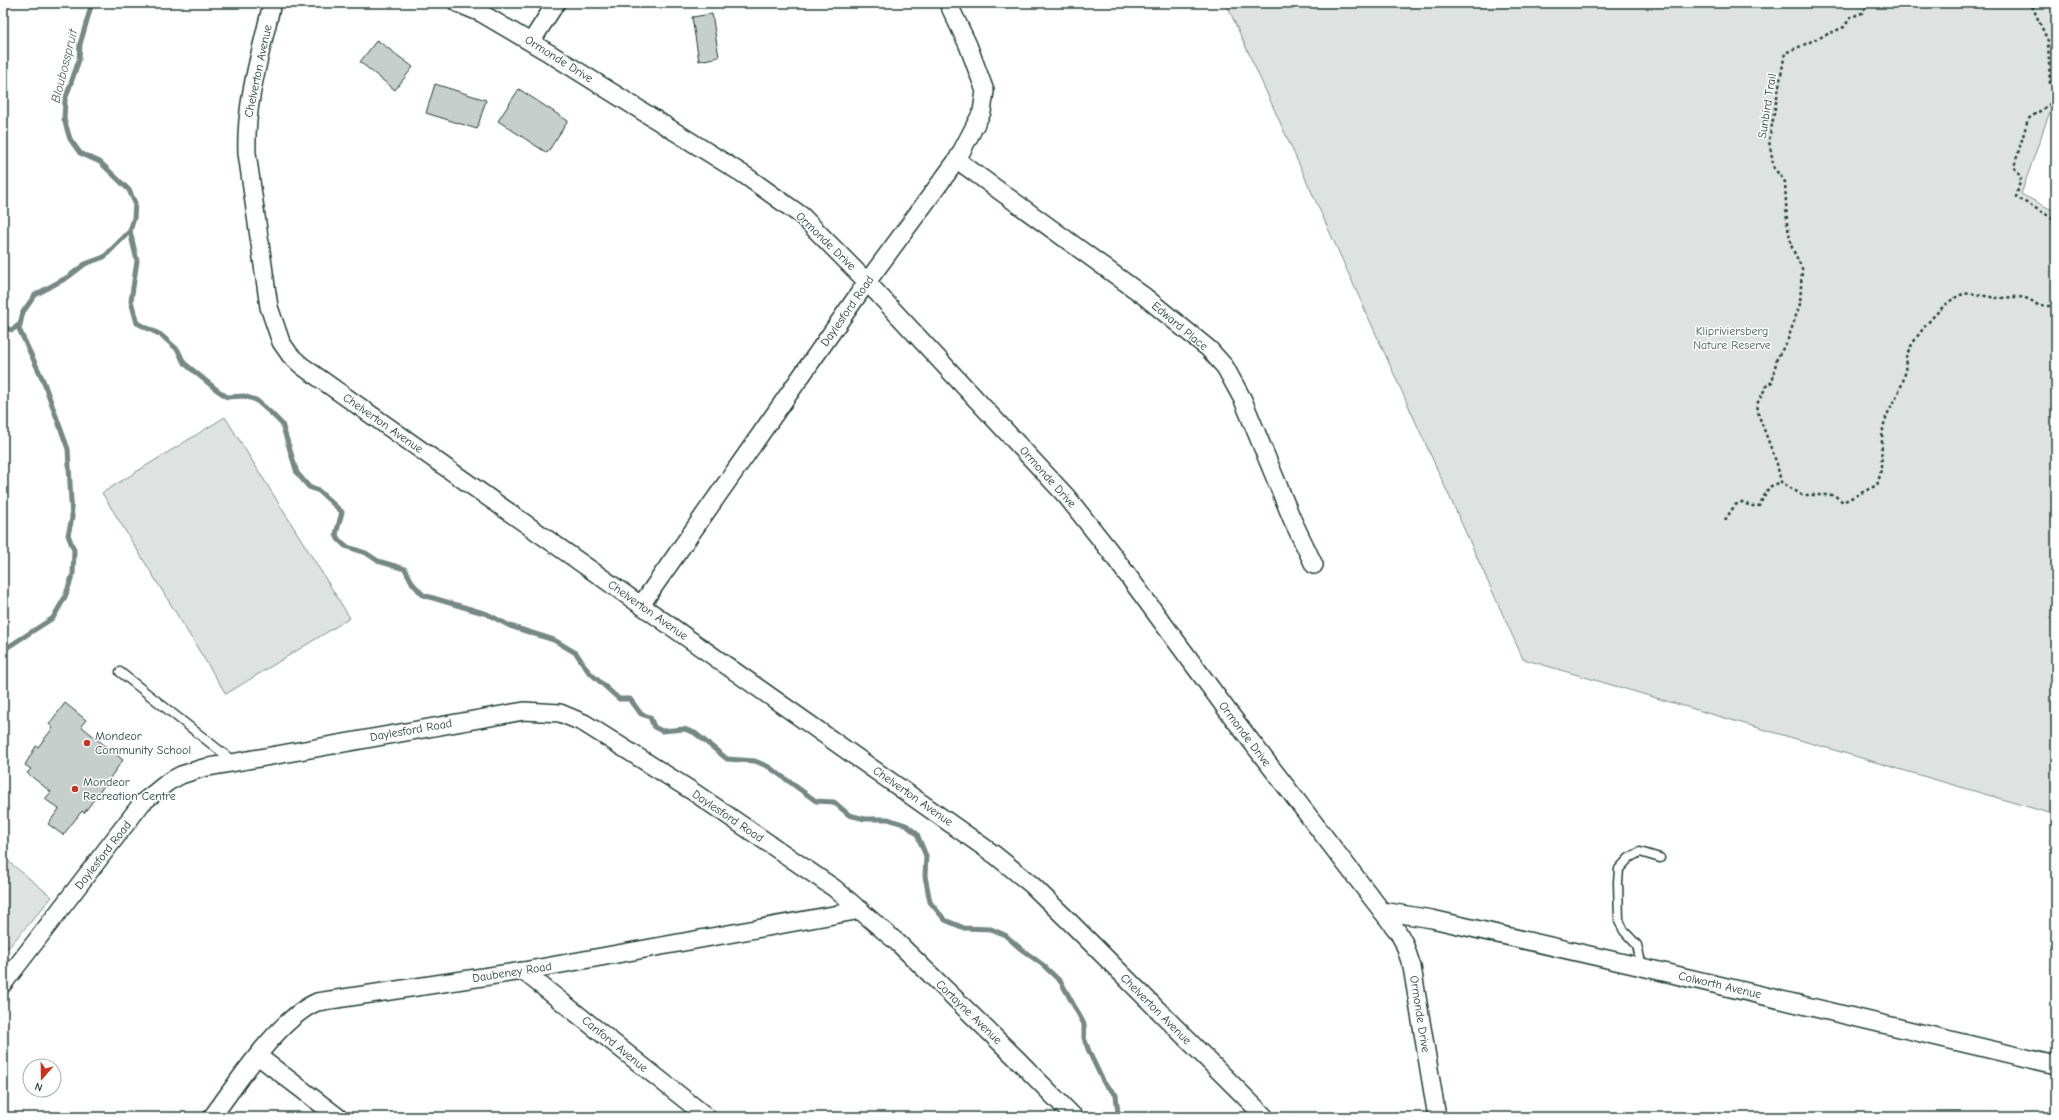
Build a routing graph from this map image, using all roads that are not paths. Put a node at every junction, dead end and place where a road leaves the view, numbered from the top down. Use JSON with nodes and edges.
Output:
{"nodes":[{"id":1,"x":272,"y":3,"type":"edge"},
{"id":2,"x":458,"y":3,"type":"edge"},
{"id":3,"x":556,"y":3,"type":"edge"},
{"id":4,"x":948,"y":3,"type":"edge"},
{"id":5,"x":532,"y":42,"type":"junction"},
{"id":6,"x":957,"y":160,"type":"junction"},
{"id":7,"x":867,"y":282,"type":"junction"},
{"id":8,"x":1314,"y":565,"type":"dead end"},
{"id":9,"x":640,"y":605,"type":"junction"},
{"id":10,"x":120,"y":672,"type":"dead end"},
{"id":11,"x":233,"y":761,"type":"junction"},
{"id":12,"x":1660,"y":858,"type":"dead end"},
{"id":13,"x":861,"y":910,"type":"junction"},
{"id":14,"x":1382,"y":911,"type":"junction"},
{"id":15,"x":1642,"y":967,"type":"junction"},
{"id":16,"x":523,"y":971,"type":"junction"},
{"id":17,"x":3,"y":984,"type":"edge"},
{"id":18,"x":258,"y":1056,"type":"junction"},
{"id":19,"x":2056,"y":1065,"type":"edge"},
{"id":20,"x":212,"y":1117,"type":"edge"},
{"id":21,"x":338,"y":1117,"type":"edge"},
{"id":22,"x":707,"y":1117,"type":"edge"},
{"id":23,"x":1074,"y":1117,"type":"edge"},
{"id":24,"x":1265,"y":1117,"type":"edge"},
{"id":25,"x":1437,"y":1117,"type":"edge"}],
"edges":[{"from":1,"to":9,"type":"street","name":"Chelverton Avenue"},
{"from":2,"to":5,"type":"street","name":"Ormonde Drive"},
{"from":3,"to":5,"type":"street"},
{"from":4,"to":6,"type":"street","name":"Daylesford Road"},
{"from":5,"to":7,"type":"street","name":"Ormonde Drive"},
{"from":6,"to":7,"type":"street","name":"Daylesford Road"},
{"from":6,"to":8,"type":"street","name":"Edward Place"},
{"from":7,"to":9,"type":"street","name":"Daylesford Road"},
{"from":7,"to":14,"type":"street","name":"Ormonde Drive"},
{"from":9,"to":24,"type":"street","name":"Chelverton Avenue"},
{"from":10,"to":11,"type":"lane"},
{"from":11,"to":13,"type":"street","name":"Daylesford Road"},
{"from":11,"to":17,"type":"street","name":"Daylesford Road"},
{"from":12,"to":15,"type":"lane"},
{"from":13,"to":16,"type":"street","name":"Daubeney Road"},
{"from":13,"to":23,"type":"street","name":"Cortayne Avenue"},
{"from":14,"to":15,"type":"street","name":"Colworth Avenue"},
{"from":14,"to":25,"type":"street","name":"Ormonde Drive"},
{"from":15,"to":19,"type":"street","name":"Colworth Avenue"},
{"from":16,"to":18,"type":"street","name":"Daubeney Road"},
{"from":16,"to":22,"type":"street","name":"Canford Avenue"},
{"from":18,"to":20,"type":"street","name":"Daubeney Road"},
{"from":18,"to":21,"type":"street"}]}
